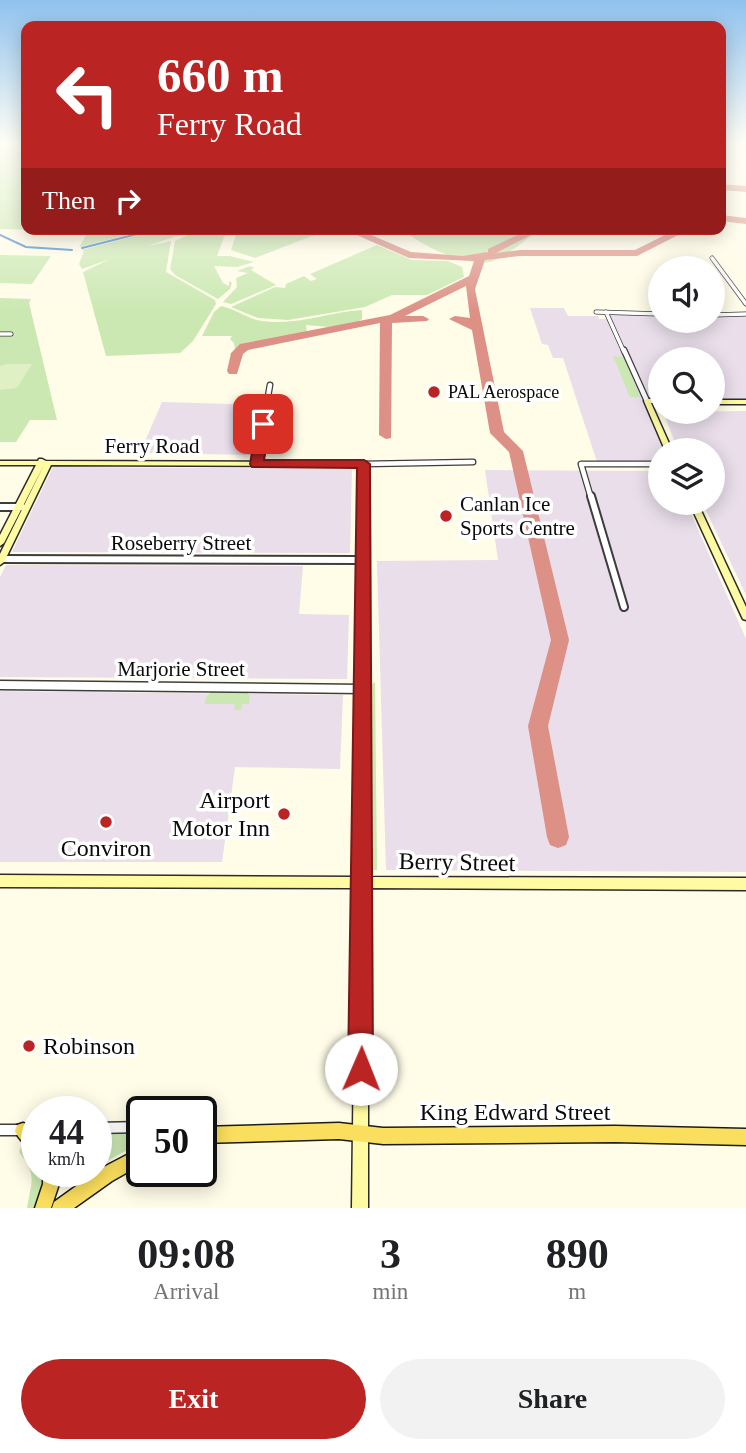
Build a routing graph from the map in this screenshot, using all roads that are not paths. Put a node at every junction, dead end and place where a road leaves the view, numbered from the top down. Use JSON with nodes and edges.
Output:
{"nodes":[{"id":1,"x":725,"y":276,"type":"edge"},
{"id":2,"x":746,"y":304,"type":"edge"},
{"id":3,"x":596,"y":312,"type":"dead end"},
{"id":4,"x":606,"y":312,"type":"junction"},
{"id":5,"x":648,"y":314,"type":"edge"},
{"id":6,"x":746,"y":314,"type":"edge"},
{"id":7,"x":725,"y":315,"type":"edge"},
{"id":8,"x":0,"y":334,"type":"edge"},
{"id":9,"x":11,"y":334,"type":"dead end"},
{"id":10,"x":270,"y":385,"type":"dead end"},
{"id":11,"x":647,"y":401,"type":"joint"},
{"id":12,"x":725,"y":402,"type":"edge"},
{"id":13,"x":746,"y":402,"type":"edge"},
{"id":14,"x":664,"y":438,"type":"edge"},
{"id":15,"x":473,"y":462,"type":"dead end"},
{"id":16,"x":0,"y":463,"type":"edge"},
{"id":17,"x":45,"y":463,"type":"junction"},
{"id":18,"x":256,"y":464,"type":"junction"},
{"id":19,"x":364,"y":464,"type":"junction"},
{"id":20,"x":648,"y":464,"type":"edge"},
{"id":21,"x":0,"y":507,"type":"edge"},
{"id":22,"x":23,"y":507,"type":"junction"},
{"id":23,"x":699,"y":515,"type":"edge"},
{"id":24,"x":0,"y":543,"type":"edge"},
{"id":25,"x":1,"y":560,"type":"edge"},
{"id":26,"x":363,"y":560,"type":"junction"},
{"id":27,"x":624,"y":607,"type":"dead end"},
{"id":28,"x":746,"y":617,"type":"edge"},
{"id":29,"x":0,"y":685,"type":"edge"},
{"id":30,"x":363,"y":689,"type":"junction"},
{"id":31,"x":0,"y":881,"type":"edge"},
{"id":32,"x":363,"y":882,"type":"junction"},
{"id":33,"x":746,"y":884,"type":"edge"},
{"id":34,"x":0,"y":1130,"type":"edge"},
{"id":35,"x":21,"y":1130,"type":"edge"},
{"id":36,"x":217,"y":1133,"type":"edge"},
{"id":37,"x":360,"y":1133,"type":"junction"},
{"id":38,"x":746,"y":1137,"type":"edge"},
{"id":39,"x":126,"y":1164,"type":"edge"},
{"id":40,"x":50,"y":1187,"type":"edge"},
{"id":41,"x":43,"y":1208,"type":"edge"},
{"id":42,"x":60,"y":1208,"type":"edge"},
{"id":43,"x":360,"y":1208,"type":"edge"}],
"edges":[{"from":1,"to":2,"type":"street"},
{"from":3,"to":4,"type":"street"},
{"from":4,"to":5,"type":"street"},
{"from":4,"to":11,"type":"street"},
{"from":6,"to":7,"type":"street"},
{"from":8,"to":9,"type":"street"},
{"from":10,"to":18,"type":"street"},
{"from":11,"to":14,"type":"main road"},
{"from":12,"to":13,"type":"main road"},
{"from":15,"to":19,"type":"street","name":"Ferry Road"},
{"from":16,"to":17,"type":"main road","name":"Ferry Road"},
{"from":17,"to":18,"type":"main road","name":"Ferry Road"},
{"from":17,"to":22,"type":"main road"},
{"from":18,"to":19,"type":"main road","name":"Ferry Road"},
{"from":19,"to":26,"type":"street"},
{"from":20,"to":27,"type":"street"},
{"from":21,"to":22,"type":"street"},
{"from":22,"to":24,"type":"main road"},
{"from":22,"to":25,"type":"main road"},
{"from":23,"to":28,"type":"street"},
{"from":25,"to":26,"type":"street","name":"Roseberry Street"},
{"from":26,"to":30,"type":"main road"},
{"from":29,"to":30,"type":"street","name":"Marjorie Street"},
{"from":30,"to":32,"type":"main road"},
{"from":31,"to":32,"type":"main road","name":"Berry Street"},
{"from":32,"to":33,"type":"main road","name":"Berry Street"},
{"from":32,"to":37,"type":"main road"},
{"from":34,"to":35,"type":"street"},
{"from":36,"to":37,"type":"main road","name":"King Edward Street"},
{"from":37,"to":38,"type":"main road","name":"King Edward Street"},
{"from":37,"to":43,"type":"main road"},
{"from":39,"to":42,"type":"main road"},
{"from":40,"to":41,"type":"main road"}]}
